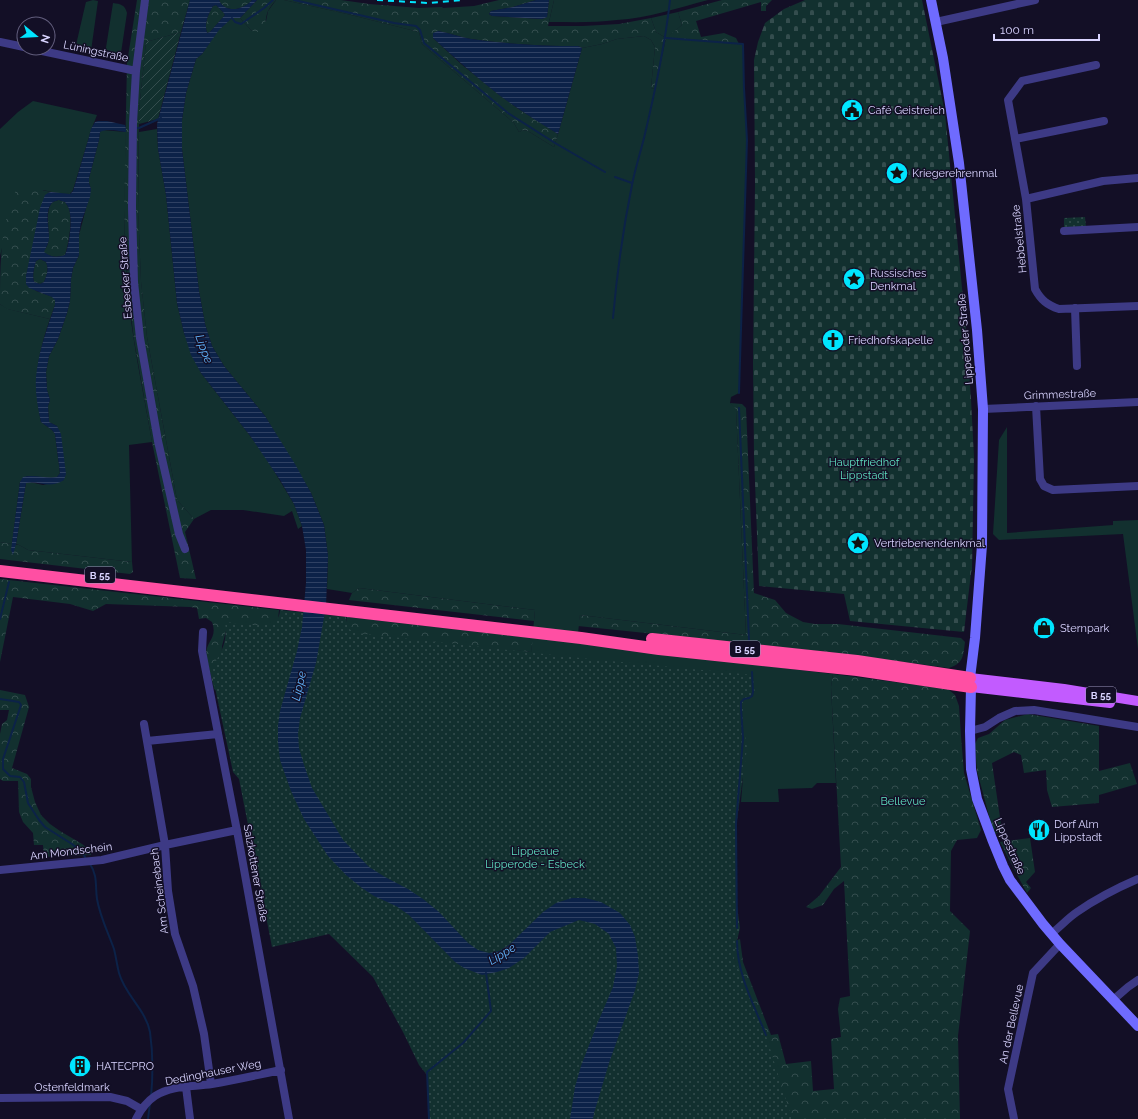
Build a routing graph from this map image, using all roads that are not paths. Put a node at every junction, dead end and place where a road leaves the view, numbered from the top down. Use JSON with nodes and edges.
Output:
{"nodes":[{"id":1,"x":145,"y":0,"type":"edge"},
{"id":2,"x":931,"y":0,"type":"edge"},
{"id":3,"x":1035,"y":0,"type":"edge"},
{"id":4,"x":936,"y":22,"type":"junction"},
{"id":5,"x":0,"y":42,"type":"edge"},
{"id":6,"x":16,"y":45,"type":"edge"},
{"id":7,"x":56,"y":54,"type":"edge"},
{"id":8,"x":1096,"y":65,"type":"dead end"},
{"id":9,"x":136,"y":71,"type":"junction"},
{"id":10,"x":1104,"y":121,"type":"dead end"},
{"id":11,"x":1016,"y":139,"type":"junction"},
{"id":12,"x":1138,"y":178,"type":"edge"},
{"id":13,"x":1026,"y":199,"type":"junction"},
{"id":14,"x":1138,"y":227,"type":"edge"},
{"id":15,"x":1064,"y":231,"type":"dead end"},
{"id":16,"x":1138,"y":306,"type":"edge"},
{"id":17,"x":1075,"y":308,"type":"junction"},
{"id":18,"x":1077,"y":366,"type":"dead end"},
{"id":19,"x":1138,"y":402,"type":"edge"},
{"id":20,"x":1036,"y":406,"type":"junction"},
{"id":21,"x":983,"y":409,"type":"junction"},
{"id":22,"x":1138,"y":486,"type":"edge"},
{"id":23,"x":185,"y":549,"type":"dead end"},
{"id":24,"x":0,"y":563,"type":"edge"},
{"id":25,"x":0,"y":571,"type":"edge"},
{"id":26,"x":264,"y":598,"type":"junction"},
{"id":27,"x":204,"y":632,"type":"dead end"},
{"id":28,"x":971,"y":682,"type":"junction"},
{"id":29,"x":1138,"y":701,"type":"edge"},
{"id":30,"x":1138,"y":708,"type":"edge"},
{"id":31,"x":144,"y":724,"type":"dead end"},
{"id":32,"x":1138,"y":727,"type":"edge"},
{"id":33,"x":970,"y":731,"type":"junction"},
{"id":34,"x":218,"y":734,"type":"junction"},
{"id":35,"x":147,"y":741,"type":"junction"},
{"id":36,"x":237,"y":830,"type":"junction"},
{"id":37,"x":165,"y":845,"type":"junction"},
{"id":38,"x":0,"y":870,"type":"edge"},
{"id":39,"x":1138,"y":880,"type":"edge"},
{"id":40,"x":1051,"y":934,"type":"junction"},
{"id":41,"x":1060,"y":944,"type":"junction"},
{"id":42,"x":1138,"y":980,"type":"edge"},
{"id":43,"x":1113,"y":1000,"type":"junction"},
{"id":44,"x":1138,"y":1026,"type":"edge"},
{"id":45,"x":281,"y":1070,"type":"junction"},
{"id":46,"x":211,"y":1084,"type":"junction"},
{"id":47,"x":186,"y":1087,"type":"junction"},
{"id":48,"x":0,"y":1098,"type":"edge"},
{"id":49,"x":141,"y":1109,"type":"junction"},
{"id":50,"x":136,"y":1119,"type":"edge"},
{"id":51,"x":190,"y":1119,"type":"edge"},
{"id":52,"x":289,"y":1119,"type":"edge"},
{"id":53,"x":1014,"y":1119,"type":"edge"}],
"edges":[{"from":1,"to":9,"type":"street","name":"Esbecker Straße"},
{"from":2,"to":4,"type":"main road","name":"Lipperoder Straße"},
{"from":3,"to":4,"type":"street"},
{"from":4,"to":21,"type":"main road","name":"Lipperoder Straße"},
{"from":5,"to":6,"type":"street"},
{"from":7,"to":9,"type":"street","name":"Lüningstraße"},
{"from":8,"to":11,"type":"street","name":"Hebbelstraße"},
{"from":9,"to":23,"type":"street","name":"Esbecker Straße"},
{"from":10,"to":11,"type":"street"},
{"from":11,"to":13,"type":"street","name":"Hebbelstraße"},
{"from":12,"to":13,"type":"street"},
{"from":13,"to":17,"type":"street","name":"Hebbelstraße"},
{"from":14,"to":15,"type":"street"},
{"from":16,"to":17,"type":"street","name":"Hebbelstraße"},
{"from":17,"to":18,"type":"street"},
{"from":19,"to":20,"type":"street","name":"Grimmestraße"},
{"from":20,"to":21,"type":"street","name":"Grimmestraße"},
{"from":20,"to":22,"type":"street"},
{"from":21,"to":28,"type":"main road","name":"Lipperoder Straße"},
{"from":24,"to":26,"type":"highway","number":"B 55"},
{"from":25,"to":26,"type":"highway","number":"B 55"},
{"from":26,"to":28,"type":"highway","number":"B 55"},
{"from":27,"to":34,"type":"street","name":"Salzkottener Straße"},
{"from":28,"to":29,"type":"main road","number":"B 55"},
{"from":28,"to":30,"type":"main road","number":"B 55"},
{"from":28,"to":33,"type":"main road","name":"Lippestraße"},
{"from":31,"to":35,"type":"street","name":"Am Scheinebach"},
{"from":32,"to":33,"type":"street"},
{"from":33,"to":40,"type":"main road","name":"Lippestraße"},
{"from":34,"to":35,"type":"street"},
{"from":34,"to":36,"type":"street","name":"Salzkottener Straße"},
{"from":35,"to":37,"type":"street","name":"Am Scheinebach"},
{"from":36,"to":37,"type":"street","name":"Am Mondschein"},
{"from":36,"to":45,"type":"street","name":"Salzkottener Straße"},
{"from":37,"to":38,"type":"street","name":"Am Mondschein"},
{"from":37,"to":46,"type":"street","name":"Am Scheinebach"},
{"from":39,"to":40,"type":"street"},
{"from":40,"to":41,"type":"main road","name":"Lippestraße"},
{"from":41,"to":43,"type":"main road","name":"Lippestraße"},
{"from":41,"to":53,"type":"street","name":"An der Bellevue"},
{"from":42,"to":43,"type":"street"},
{"from":43,"to":44,"type":"main road","name":"Lippestraße"},
{"from":45,"to":46,"type":"street","name":"Dedinghauser Weg"},
{"from":45,"to":52,"type":"street","name":"Salzkottener Straße"},
{"from":46,"to":47,"type":"street","name":"Dedinghauser Weg"},
{"from":47,"to":49,"type":"street","name":"Dedinghauser Weg"},
{"from":47,"to":51,"type":"street"},
{"from":48,"to":49,"type":"street","name":"Ostenfeldmark"},
{"from":49,"to":50,"type":"street","name":"Dedinghauser Weg"}]}
